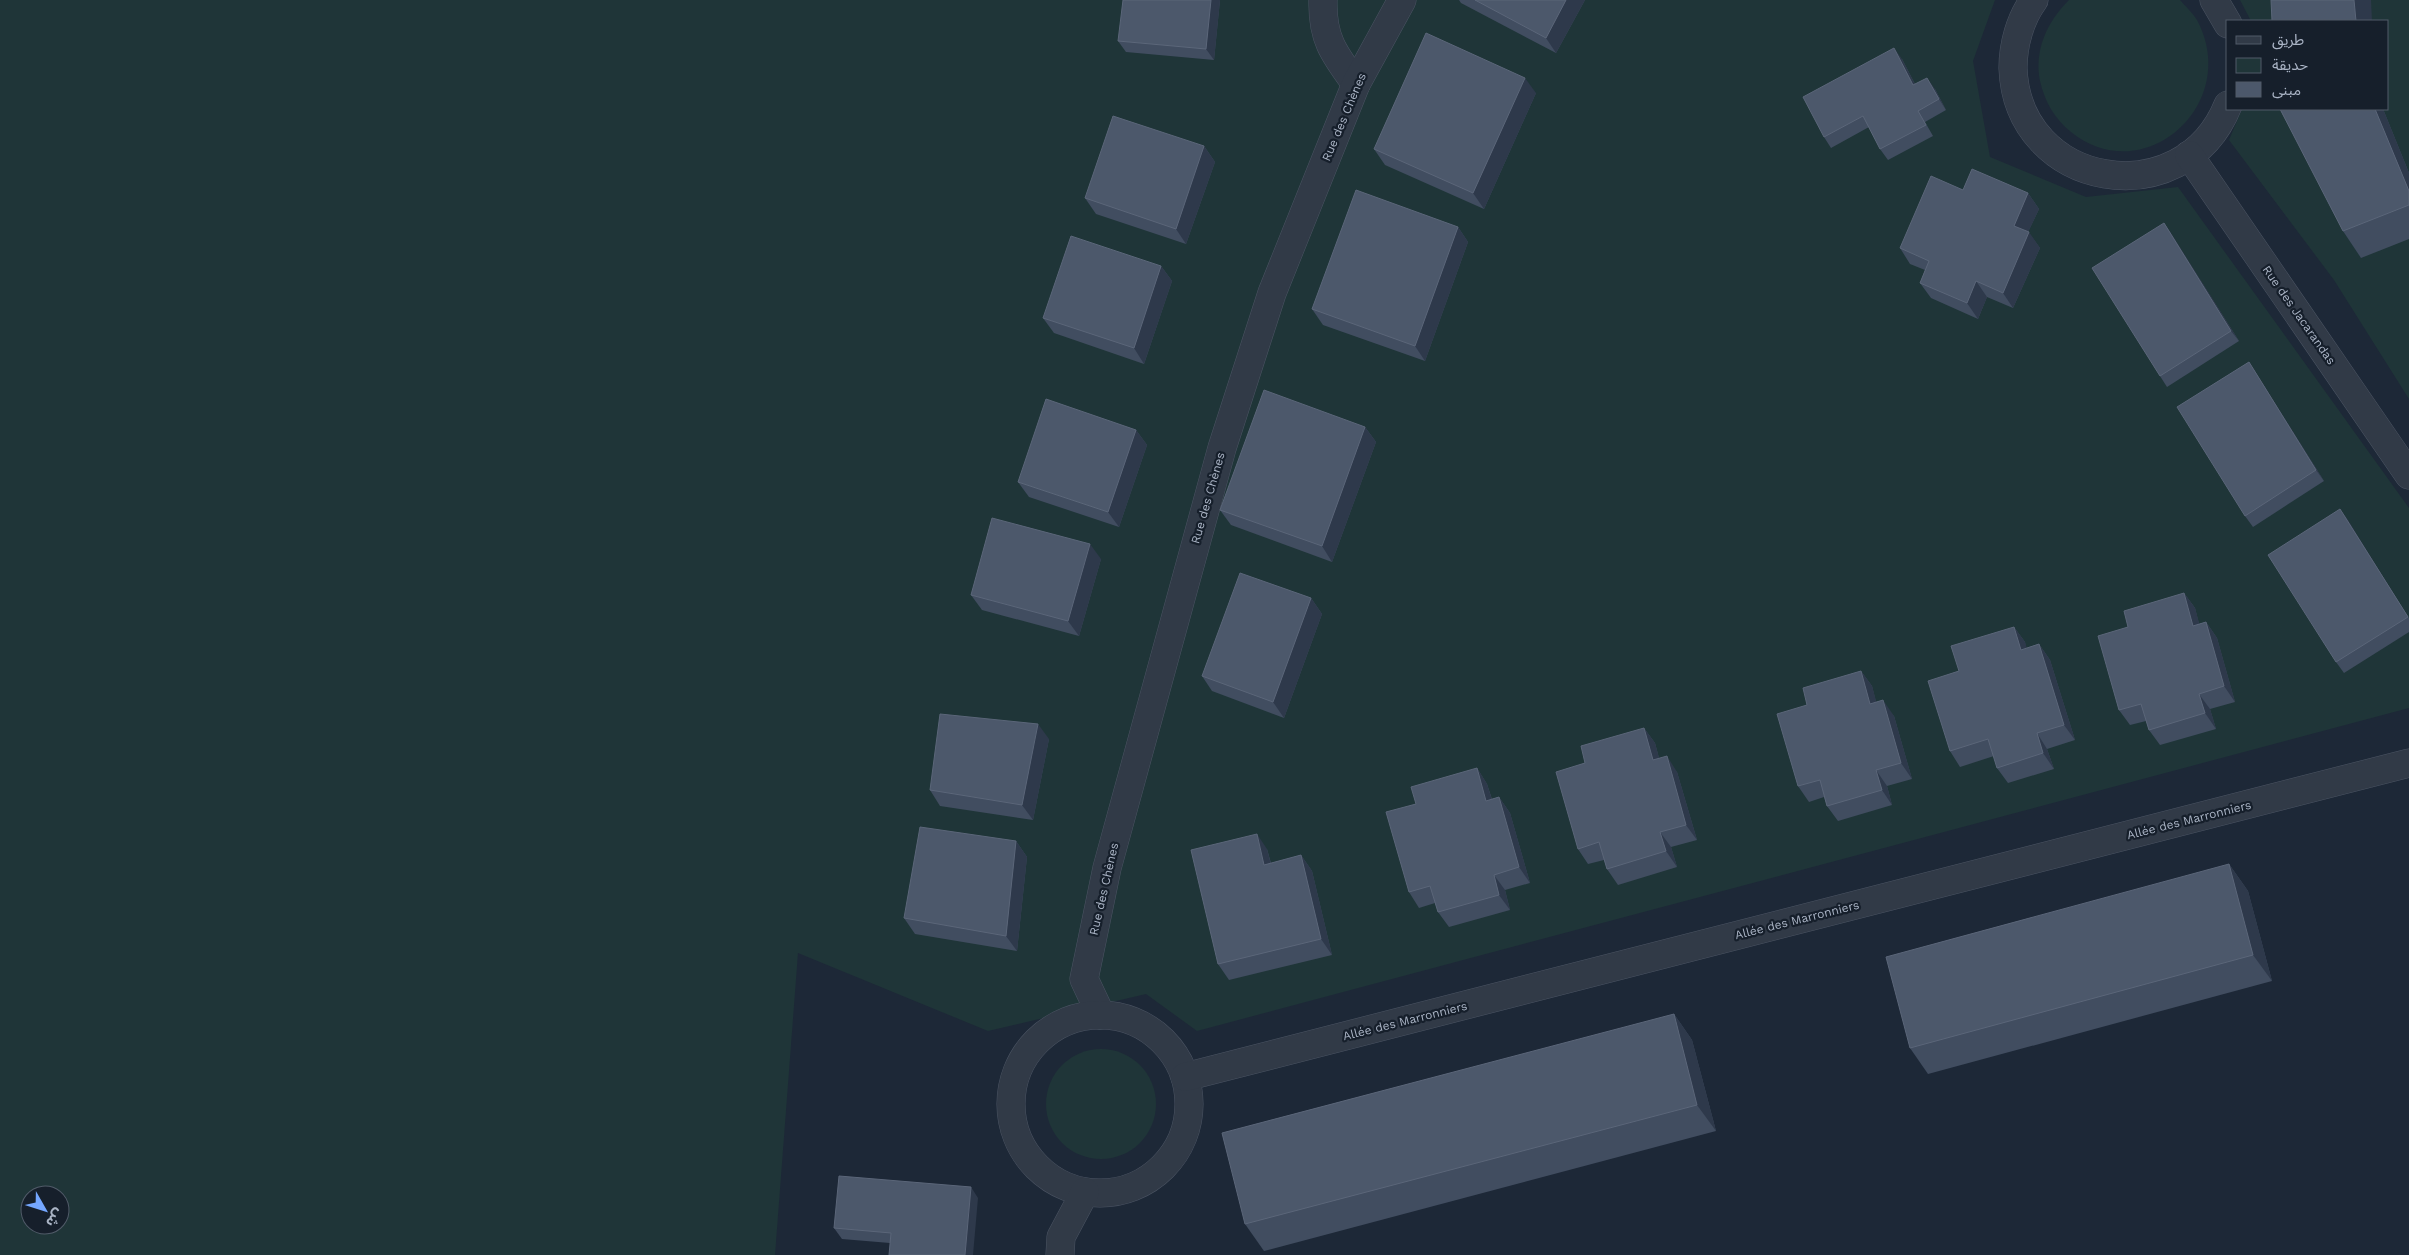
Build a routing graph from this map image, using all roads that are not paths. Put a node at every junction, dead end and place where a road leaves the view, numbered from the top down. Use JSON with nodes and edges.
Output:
{"nodes":[{"id":1,"x":1324,"y":0,"type":"edge"},
{"id":2,"x":1402,"y":0,"type":"edge"},
{"id":3,"x":2034,"y":0,"type":"edge"},
{"id":4,"x":2214,"y":0,"type":"edge"},
{"id":5,"x":2226,"y":21,"type":"edge"},
{"id":6,"x":1356,"y":84,"type":"junction"},
{"id":7,"x":2226,"y":108,"type":"edge"},
{"id":8,"x":2189,"y":156,"type":"junction"},
{"id":9,"x":2409,"y":475,"type":"edge"},
{"id":10,"x":2409,"y":763,"type":"edge"},
{"id":11,"x":1101,"y":1015,"type":"junction"},
{"id":12,"x":1185,"y":1077,"type":"junction"},
{"id":13,"x":1084,"y":1192,"type":"junction"},
{"id":14,"x":1060,"y":1255,"type":"edge"}],
"edges":[{"from":1,"to":6,"type":"street"},
{"from":2,"to":6,"type":"street","name":"Rue des Chènes"},
{"from":3,"to":8,"type":"street"},
{"from":4,"to":5,"type":"street"},
{"from":6,"to":11,"type":"street","name":"Rue des Chènes"},
{"from":7,"to":8,"type":"street"},
{"from":8,"to":9,"type":"street","name":"Rue des Jacarandas"},
{"from":10,"to":12,"type":"street","name":"Allée des Marronniers"},
{"from":11,"to":12,"type":"street"},
{"from":11,"to":13,"type":"street"},
{"from":12,"to":13,"type":"street"},
{"from":13,"to":14,"type":"street"}]}
